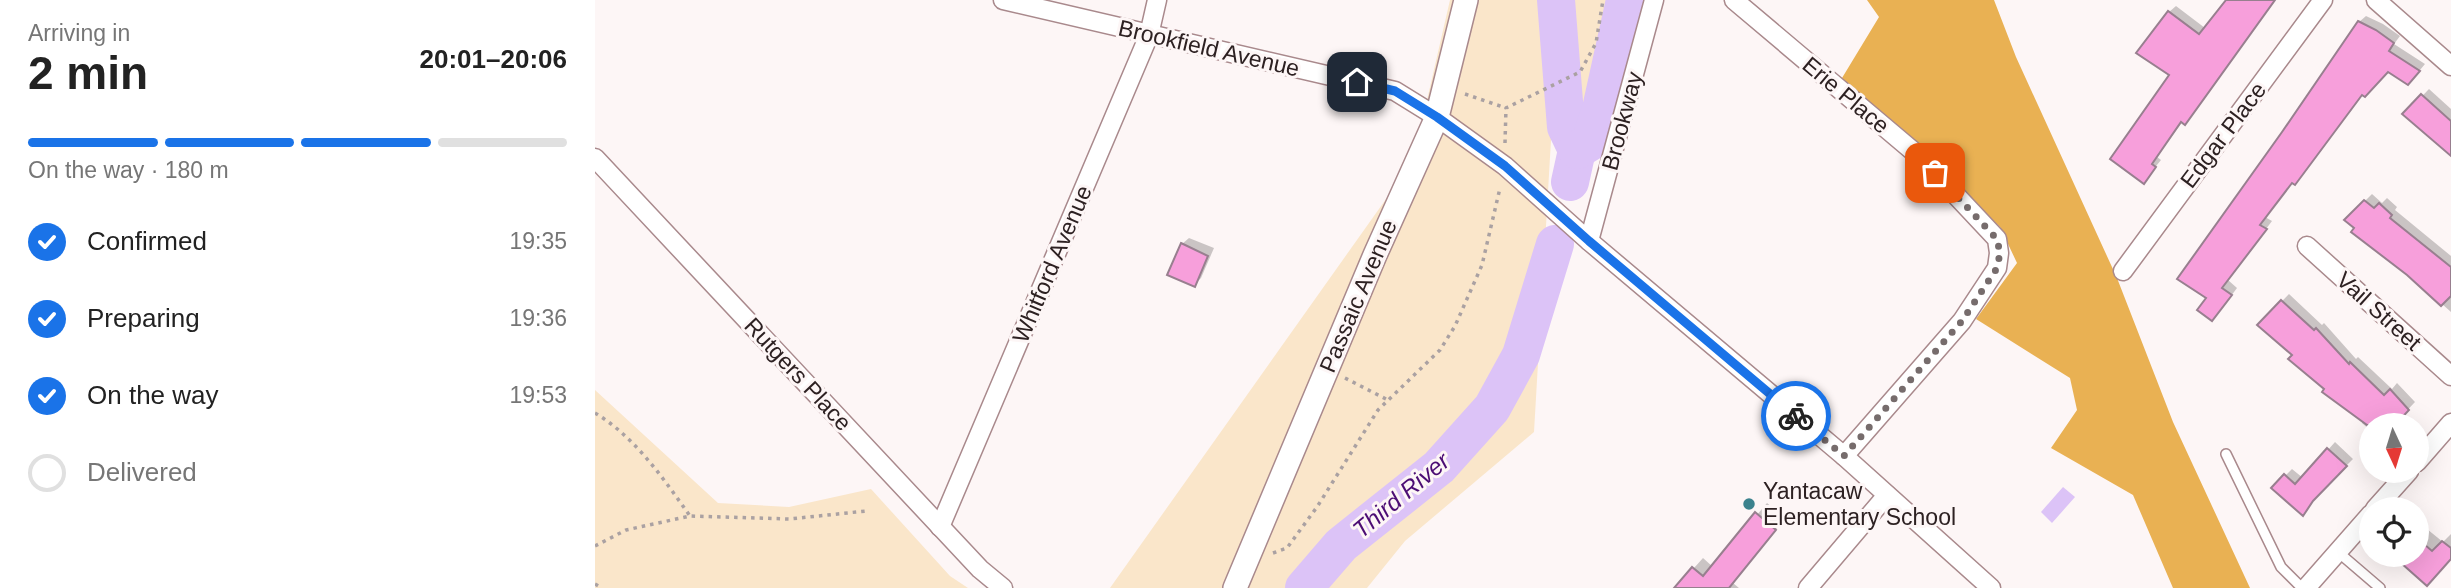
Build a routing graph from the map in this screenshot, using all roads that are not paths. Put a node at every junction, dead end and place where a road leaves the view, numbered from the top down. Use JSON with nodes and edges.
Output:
{"nodes":[{"id":1,"x":1003,"y":0,"type":"edge"},
{"id":2,"x":1157,"y":0,"type":"edge"},
{"id":3,"x":1466,"y":0,"type":"edge"},
{"id":4,"x":1654,"y":0,"type":"edge"},
{"id":5,"x":1734,"y":0,"type":"edge"},
{"id":6,"x":2323,"y":0,"type":"edge"},
{"id":7,"x":2376,"y":0,"type":"edge"},
{"id":8,"x":1149,"y":34,"type":"junction"},
{"id":9,"x":2451,"y":66,"type":"edge"},
{"id":10,"x":1437,"y":117,"type":"junction"},
{"id":11,"x":595,"y":158,"type":"edge"},
{"id":12,"x":1589,"y":241,"type":"junction"},
{"id":13,"x":2307,"y":246,"type":"dead end"},
{"id":14,"x":2123,"y":271,"type":"dead end"},
{"id":15,"x":2451,"y":376,"type":"edge"},
{"id":16,"x":2451,"y":423,"type":"edge"},
{"id":17,"x":2429,"y":448,"type":"edge"},
{"id":18,"x":2226,"y":454,"type":"dead end"},
{"id":19,"x":1844,"y":456,"type":"junction"},
{"id":20,"x":2398,"y":483,"type":"edge"},
{"id":21,"x":1887,"y":495,"type":"junction"},
{"id":22,"x":2386,"y":497,"type":"edge"},
{"id":23,"x":940,"y":527,"type":"junction"},
{"id":24,"x":2359,"y":528,"type":"edge"},
{"id":25,"x":2338,"y":552,"type":"junction"},
{"id":26,"x":1003,"y":588,"type":"edge"},
{"id":27,"x":1235,"y":588,"type":"edge"},
{"id":28,"x":1808,"y":588,"type":"edge"},
{"id":29,"x":1991,"y":588,"type":"edge"},
{"id":30,"x":2304,"y":588,"type":"edge"},
{"id":31,"x":2379,"y":588,"type":"edge"}],
"edges":[{"from":1,"to":8,"type":"street","name":"Brookfield Avenue"},
{"from":2,"to":8,"type":"street","name":"Whitford Avenue"},
{"from":3,"to":10,"type":"street","name":"Passaic Avenue"},
{"from":4,"to":12,"type":"street","name":"Brookway"},
{"from":5,"to":19,"type":"street","name":"Erie Place"},
{"from":6,"to":14,"type":"street","name":"Edgar Place"},
{"from":7,"to":9,"type":"street"},
{"from":8,"to":10,"type":"street","name":"Brookfield Avenue"},
{"from":8,"to":23,"type":"street","name":"Whitford Avenue"},
{"from":10,"to":12,"type":"street","name":"Brookfield Avenue"},
{"from":10,"to":27,"type":"street","name":"Passaic Avenue"},
{"from":11,"to":23,"type":"street","name":"Rutgers Place"},
{"from":12,"to":19,"type":"street","name":"Brookfield Avenue"},
{"from":13,"to":15,"type":"street","name":"Vail Street"},
{"from":16,"to":17,"type":"street"},
{"from":18,"to":30,"type":"lane"},
{"from":19,"to":21,"type":"street","name":"Brookfield Avenue"},
{"from":20,"to":22,"type":"street"},
{"from":21,"to":28,"type":"street"},
{"from":21,"to":29,"type":"street","name":"Brookfield Avenue"},
{"from":23,"to":26,"type":"street","name":"Rutgers Place"},
{"from":24,"to":25,"type":"street"},
{"from":25,"to":30,"type":"street"},
{"from":25,"to":31,"type":"lane"}]}
